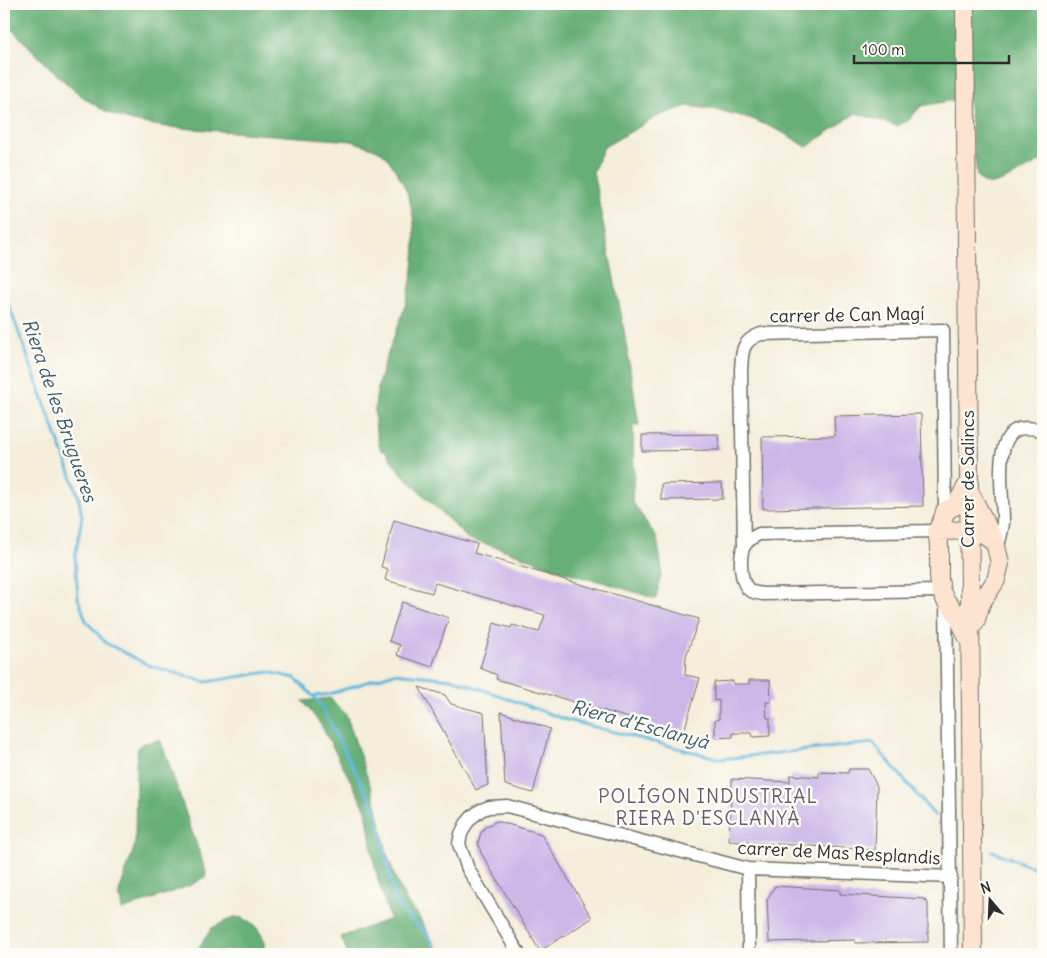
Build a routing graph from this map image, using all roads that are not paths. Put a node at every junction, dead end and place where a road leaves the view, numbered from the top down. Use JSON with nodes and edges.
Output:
{"nodes":[{"id":1,"x":965,"y":4,"type":"edge"},
{"id":2,"x":943,"y":330,"type":"joint"},
{"id":3,"x":1043,"y":430,"type":"edge"},
{"id":4,"x":968,"y":487,"type":"junction"},
{"id":5,"x":945,"y":511,"type":"junction"},
{"id":6,"x":744,"y":514,"type":"junction"},
{"id":7,"x":969,"y":529,"type":"junction"},
{"id":8,"x":937,"y":531,"type":"junction"},
{"id":9,"x":764,"y":534,"type":"junction"},
{"id":10,"x":996,"y":546,"type":"junction"},
{"id":11,"x":744,"y":547,"type":"junction"},
{"id":12,"x":996,"y":580,"type":"junction"},
{"id":13,"x":969,"y":588,"type":"junction"},
{"id":14,"x":943,"y":596,"type":"junction"},
{"id":15,"x":970,"y":641,"type":"junction"},
{"id":16,"x":748,"y":869,"type":"junction"},
{"id":17,"x":951,"y":878,"type":"junction"},
{"id":18,"x":519,"y":954,"type":"edge"},
{"id":19,"x":749,"y":954,"type":"edge"},
{"id":20,"x":951,"y":954,"type":"edge"},
{"id":21,"x":973,"y":954,"type":"edge"}],
"edges":[{"from":1,"to":4,"type":"main road","name":"Carrer de Salincs"},
{"from":2,"to":5,"type":"street","name":"Carrer de Salincs"},
{"from":2,"to":6,"type":"street","name":"carrer de Can Magí"},
{"from":3,"to":10,"type":"street"},
{"from":4,"to":5,"type":"main road"},
{"from":4,"to":7,"type":"main road","name":"Carrer de Salincs"},
{"from":4,"to":10,"type":"main road"},
{"from":5,"to":8,"type":"main road"},
{"from":6,"to":9,"type":"street"},
{"from":6,"to":11,"type":"street","name":"carrer de Can Magí"},
{"from":7,"to":8,"type":"main road"},
{"from":7,"to":10,"type":"main road"},
{"from":7,"to":13,"type":"main road","name":"Carrer de Salincs"},
{"from":8,"to":9,"type":"street"},
{"from":8,"to":14,"type":"main road"},
{"from":9,"to":11,"type":"street"},
{"from":10,"to":12,"type":"main road"},
{"from":11,"to":14,"type":"street","name":"carrer de Can Magí"},
{"from":12,"to":13,"type":"main road"},
{"from":12,"to":15,"type":"main road"},
{"from":13,"to":14,"type":"main road"},
{"from":13,"to":15,"type":"main road","name":"Carrer de Salincs"},
{"from":14,"to":15,"type":"main road"},
{"from":14,"to":17,"type":"street"},
{"from":15,"to":21,"type":"main road","name":"Carrer de Salincs"},
{"from":16,"to":17,"type":"street","name":"carrer de Mas Resplandis"},
{"from":16,"to":18,"type":"street","name":"carrer de Mas Resplandis"},
{"from":16,"to":19,"type":"street"},
{"from":17,"to":20,"type":"street"}]}
